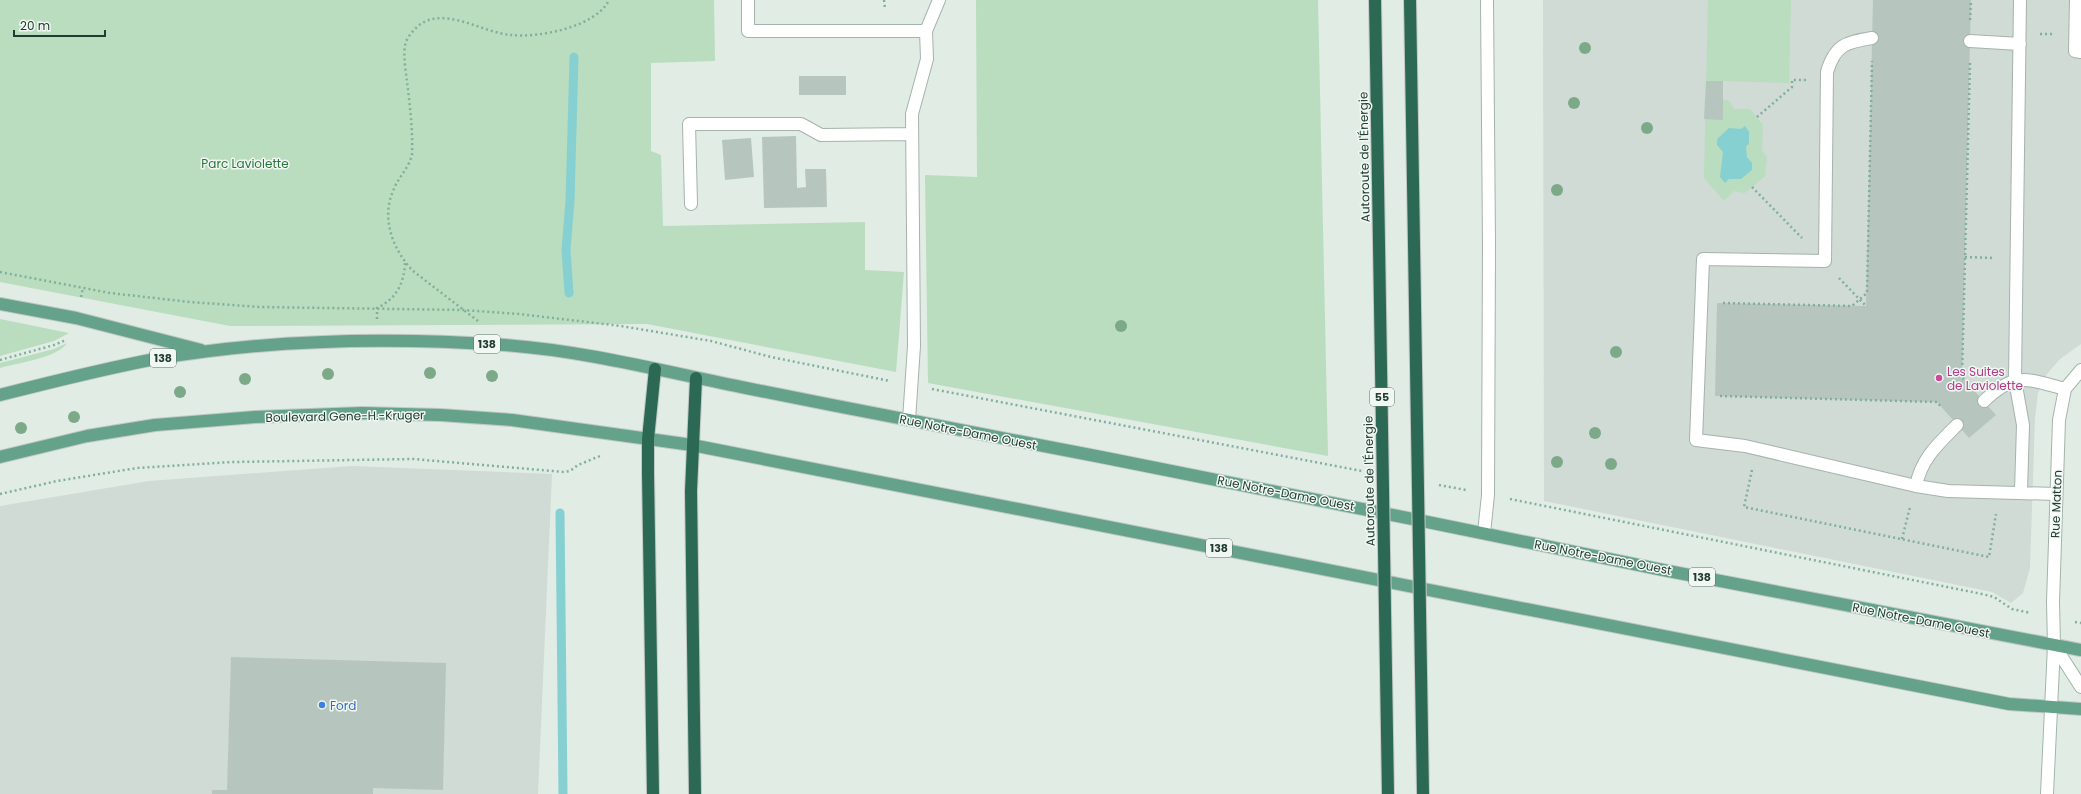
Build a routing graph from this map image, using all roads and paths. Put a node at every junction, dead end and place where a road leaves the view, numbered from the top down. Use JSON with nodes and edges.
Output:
{"nodes":[{"id":1,"x":609,"y":0,"type":"edge"},
{"id":2,"x":748,"y":0,"type":"edge"},
{"id":3,"x":939,"y":0,"type":"edge"},
{"id":4,"x":1375,"y":0,"type":"edge"},
{"id":5,"x":1410,"y":0,"type":"edge"},
{"id":6,"x":1487,"y":0,"type":"edge"},
{"id":7,"x":1971,"y":0,"type":"edge"},
{"id":8,"x":2020,"y":0,"type":"edge"},
{"id":9,"x":2076,"y":0,"type":"edge"},
{"id":10,"x":1970,"y":22,"type":"dead end"},
{"id":11,"x":926,"y":31,"type":"junction"},
{"id":12,"x":2076,"y":34,"type":"junction"},
{"id":13,"x":1872,"y":38,"type":"dead end"},
{"id":14,"x":2020,"y":39,"type":"junction"},
{"id":15,"x":1970,"y":41,"type":"dead end"},
{"id":16,"x":2081,"y":52,"type":"edge"},
{"id":17,"x":1970,"y":58,"type":"dead end"},
{"id":18,"x":1809,"y":80,"type":"dead end"},
{"id":19,"x":1757,"y":118,"type":"dead end"},
{"id":20,"x":912,"y":134,"type":"junction"},
{"id":21,"x":1752,"y":188,"type":"dead end"},
{"id":22,"x":691,"y":204,"type":"dead end"},
{"id":23,"x":1777,"y":213,"type":"dead end"},
{"id":24,"x":1965,"y":257,"type":"junction"},
{"id":25,"x":1998,"y":258,"type":"dead end"},
{"id":26,"x":405,"y":263,"type":"junction"},
{"id":27,"x":0,"y":272,"type":"edge"},
{"id":28,"x":1843,"y":282,"type":"dead end"},
{"id":29,"x":83,"y":288,"type":"junction"},
{"id":30,"x":81,"y":298,"type":"dead end"},
{"id":31,"x":0,"y":304,"type":"edge"},
{"id":32,"x":1866,"y":306,"type":"dead end"},
{"id":33,"x":377,"y":308,"type":"junction"},
{"id":34,"x":463,"y":310,"type":"junction"},
{"id":35,"x":377,"y":320,"type":"dead end"},
{"id":36,"x":480,"y":323,"type":"dead end"},
{"id":37,"x":69,"y":338,"type":"dead end"},
{"id":38,"x":208,"y":352,"type":"junction"},
{"id":39,"x":0,"y":360,"type":"edge"},
{"id":40,"x":655,"y":369,"type":"junction"},
{"id":41,"x":2081,"y":370,"type":"edge"},
{"id":42,"x":696,"y":378,"type":"junction"},
{"id":43,"x":878,"y":379,"type":"dead end"},
{"id":44,"x":2015,"y":380,"type":"junction"},
{"id":45,"x":1972,"y":387,"type":"dead end"},
{"id":46,"x":929,"y":388,"type":"dead end"},
{"id":47,"x":2065,"y":389,"type":"junction"},
{"id":48,"x":0,"y":395,"type":"edge"},
{"id":49,"x":1715,"y":396,"type":"dead end"},
{"id":50,"x":1984,"y":401,"type":"dead end"},
{"id":51,"x":1946,"y":412,"type":"dead end"},
{"id":52,"x":909,"y":420,"type":"junction"},
{"id":53,"x":1957,"y":425,"type":"dead end"},
{"id":54,"x":648,"y":439,"type":"junction"},
{"id":55,"x":692,"y":445,"type":"junction"},
{"id":56,"x":1756,"y":448,"type":"junction"},
{"id":57,"x":0,"y":457,"type":"edge"},
{"id":58,"x":578,"y":465,"type":"dead end"},
{"id":59,"x":1367,"y":472,"type":"dead end"},
{"id":60,"x":1437,"y":485,"type":"dead end"},
{"id":61,"x":1916,"y":486,"type":"junction"},
{"id":62,"x":1468,"y":491,"type":"dead end"},
{"id":63,"x":2021,"y":491,"type":"junction"},
{"id":64,"x":2000,"y":492,"type":"junction"},
{"id":65,"x":0,"y":494,"type":"edge"},
{"id":66,"x":2056,"y":494,"type":"junction"},
{"id":67,"x":1511,"y":499,"type":"dead end"},
{"id":68,"x":1484,"y":533,"type":"junction"},
{"id":69,"x":1902,"y":539,"type":"junction"},
{"id":70,"x":2005,"y":606,"type":"dead end"},
{"id":71,"x":2054,"y":645,"type":"junction"},
{"id":72,"x":2081,"y":650,"type":"edge"},
{"id":73,"x":2081,"y":687,"type":"edge"},
{"id":74,"x":2051,"y":707,"type":"junction"},
{"id":75,"x":2081,"y":709,"type":"edge"},
{"id":76,"x":653,"y":794,"type":"edge"},
{"id":77,"x":695,"y":794,"type":"edge"},
{"id":78,"x":1388,"y":794,"type":"edge"},
{"id":79,"x":1423,"y":794,"type":"edge"},
{"id":80,"x":2047,"y":794,"type":"edge"}],
"edges":[{"from":1,"to":26,"type":"path"},
{"from":2,"to":11,"type":"street"},
{"from":3,"to":11,"type":"street"},
{"from":4,"to":78,"type":"highway","name":"Autoroute de l'Énergie","number":"55","bridge":true},
{"from":5,"to":79,"type":"highway","bridge":true},
{"from":6,"to":68,"type":"street"},
{"from":7,"to":10,"type":"path"},
{"from":8,"to":14,"type":"street"},
{"from":9,"to":12,"type":"street"},
{"from":11,"to":20,"type":"street"},
{"from":12,"to":14,"type":"path"},
{"from":12,"to":16,"type":"street"},
{"from":13,"to":56,"type":"street"},
{"from":14,"to":15,"type":"street"},
{"from":14,"to":44,"type":"street"},
{"from":17,"to":24,"type":"path"},
{"from":18,"to":19,"type":"path"},
{"from":20,"to":22,"type":"street"},
{"from":20,"to":52,"type":"street"},
{"from":21,"to":23,"type":"path"},
{"from":24,"to":25,"type":"path"},
{"from":24,"to":45,"type":"path"},
{"from":26,"to":33,"type":"path"},
{"from":26,"to":34,"type":"path"},
{"from":27,"to":29,"type":"path"},
{"from":28,"to":32,"type":"path"},
{"from":29,"to":30,"type":"path"},
{"from":29,"to":33,"type":"path"},
{"from":31,"to":38,"type":"main road"},
{"from":33,"to":34,"type":"path"},
{"from":33,"to":35,"type":"path"},
{"from":34,"to":36,"type":"path"},
{"from":34,"to":43,"type":"path"},
{"from":37,"to":39,"type":"path"},
{"from":38,"to":40,"type":"main road","number":"138"},
{"from":38,"to":48,"type":"main road","number":"138"},
{"from":40,"to":42,"type":"main road","name":"Rue Notre-Dame Ouest","number":"138"},
{"from":40,"to":54,"type":"highway"},
{"from":41,"to":47,"type":"street","name":"Rue Matton"},
{"from":42,"to":52,"type":"main road","name":"Rue Notre-Dame Ouest","number":"138"},
{"from":42,"to":55,"type":"highway"},
{"from":44,"to":47,"type":"street"},
{"from":44,"to":50,"type":"street"},
{"from":44,"to":63,"type":"street"},
{"from":46,"to":59,"type":"path"},
{"from":47,"to":66,"type":"street","name":"Rue Matton"},
{"from":49,"to":51,"type":"path"},
{"from":52,"to":68,"type":"main road","name":"Rue Notre-Dame Ouest","number":"138"},
{"from":53,"to":61,"type":"street"},
{"from":54,"to":55,"type":"main road","name":"Boulevard Gene-H.-Kruger","number":"138"},
{"from":54,"to":57,"type":"main road","name":"Boulevard Gene-H.-Kruger","number":"138"},
{"from":54,"to":76,"type":"highway"},
{"from":55,"to":74,"type":"main road","number":"138"},
{"from":55,"to":77,"type":"highway"},
{"from":56,"to":61,"type":"street"},
{"from":56,"to":69,"type":"path"},
{"from":58,"to":65,"type":"path"},
{"from":60,"to":62,"type":"path"},
{"from":61,"to":64,"type":"street"},
{"from":61,"to":69,"type":"path"},
{"from":63,"to":64,"type":"street"},
{"from":63,"to":66,"type":"street"},
{"from":64,"to":69,"type":"path"},
{"from":66,"to":71,"type":"street","name":"Rue Matton"},
{"from":67,"to":70,"type":"path"},
{"from":68,"to":71,"type":"main road","name":"Rue Notre-Dame Ouest","number":"138"},
{"from":71,"to":72,"type":"main road","name":"Rue Notre-Dame Ouest","number":"138"},
{"from":71,"to":73,"type":"street"},
{"from":71,"to":74,"type":"street","name":"Rue Matton"},
{"from":74,"to":75,"type":"main road","number":"138"},
{"from":74,"to":80,"type":"street","name":"Rue Matton"}]}
